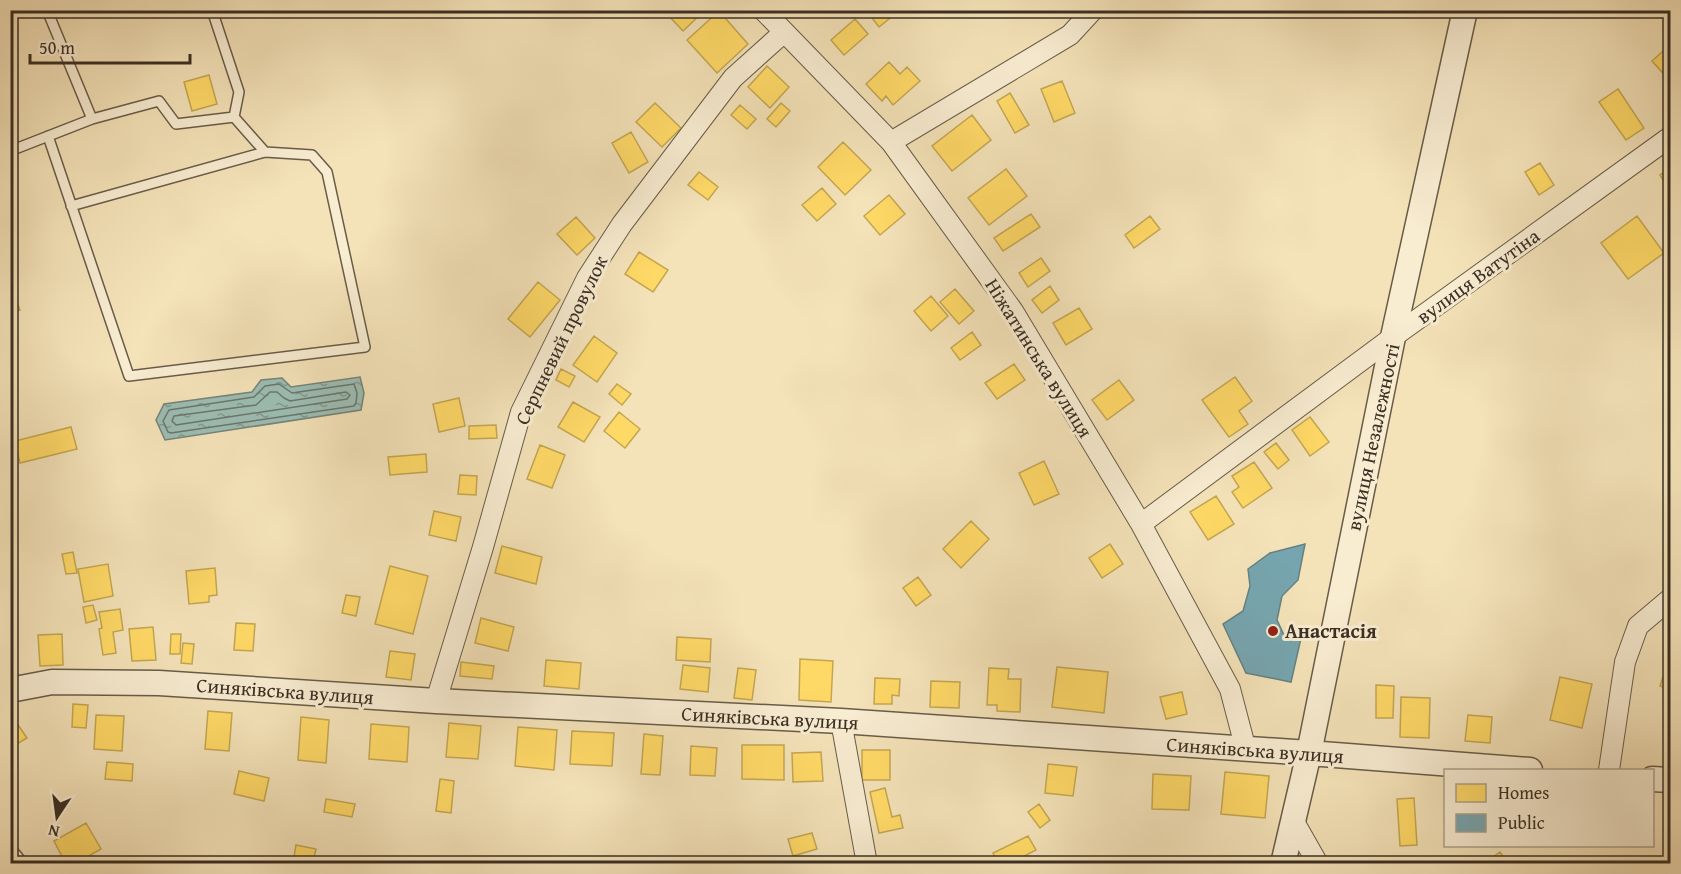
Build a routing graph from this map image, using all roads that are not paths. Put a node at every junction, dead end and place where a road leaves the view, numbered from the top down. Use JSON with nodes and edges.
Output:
{"nodes":[{"id":1,"x":47,"y":10,"type":"edge"},
{"id":2,"x":212,"y":10,"type":"edge"},
{"id":3,"x":763,"y":10,"type":"edge"},
{"id":4,"x":1093,"y":10,"type":"edge"},
{"id":5,"x":1465,"y":10,"type":"edge"},
{"id":6,"x":783,"y":33,"type":"junction"},
{"id":7,"x":234,"y":117,"type":"junction"},
{"id":8,"x":92,"y":119,"type":"junction"},
{"id":9,"x":48,"y":136,"type":"junction"},
{"id":10,"x":1671,"y":137,"type":"edge"},
{"id":11,"x":891,"y":142,"type":"junction"},
{"id":12,"x":10,"y":151,"type":"edge"},
{"id":13,"x":265,"y":152,"type":"junction"},
{"id":14,"x":71,"y":206,"type":"junction"},
{"id":15,"x":1393,"y":337,"type":"junction"},
{"id":16,"x":1141,"y":524,"type":"junction"},
{"id":17,"x":1671,"y":599,"type":"edge"},
{"id":18,"x":10,"y":690,"type":"edge"},
{"id":19,"x":435,"y":700,"type":"junction"},
{"id":20,"x":841,"y":721,"type":"junction"},
{"id":21,"x":1245,"y":750,"type":"junction"},
{"id":22,"x":1309,"y":753,"type":"junction"},
{"id":23,"x":1505,"y":769,"type":"edge"},
{"id":24,"x":1609,"y":769,"type":"edge"},
{"id":25,"x":1654,"y":779,"type":"edge"},
{"id":26,"x":1671,"y":780,"type":"edge"},
{"id":27,"x":1293,"y":820,"type":"junction"},
{"id":28,"x":10,"y":859,"type":"edge"},
{"id":29,"x":14,"y":864,"type":"edge"},
{"id":30,"x":867,"y":864,"type":"edge"},
{"id":31,"x":1283,"y":864,"type":"edge"},
{"id":32,"x":1318,"y":864,"type":"edge"}],
"edges":[{"from":1,"to":8,"type":"lane"},
{"from":2,"to":7,"type":"lane"},
{"from":3,"to":6,"type":"street","name":"Ніжатинська вулиця"},
{"from":4,"to":11,"type":"street"},
{"from":5,"to":15,"type":"street","name":"вулиця Незалежності"},
{"from":6,"to":11,"type":"street","name":"Ніжатинська вулиця"},
{"from":6,"to":19,"type":"street","name":"Серпневий провулок"},
{"from":7,"to":8,"type":"lane"},
{"from":7,"to":13,"type":"lane"},
{"from":8,"to":9,"type":"lane"},
{"from":9,"to":12,"type":"lane"},
{"from":9,"to":14,"type":"lane"},
{"from":10,"to":15,"type":"street","name":"вулиця Ватутіна"},
{"from":11,"to":16,"type":"street","name":"Ніжатинська вулиця"},
{"from":13,"to":14,"type":"lane"},
{"from":13,"to":14,"type":"lane"},
{"from":15,"to":16,"type":"street","name":"вулиця Ватутіна"},
{"from":15,"to":22,"type":"street","name":"вулиця Незалежності"},
{"from":16,"to":21,"type":"street","name":"Ніжатинська вулиця"},
{"from":17,"to":24,"type":"street"},
{"from":18,"to":19,"type":"street","name":"Синяківська вулиця"},
{"from":19,"to":20,"type":"street","name":"Синяківська вулиця"},
{"from":20,"to":21,"type":"street","name":"Синяківська вулиця"},
{"from":20,"to":30,"type":"street"},
{"from":21,"to":22,"type":"street","name":"Синяківська вулиця"},
{"from":22,"to":23,"type":"street","name":"Синяківська вулиця"},
{"from":22,"to":27,"type":"street","name":"вулиця Незалежності"},
{"from":25,"to":26,"type":"street"},
{"from":27,"to":31,"type":"street","name":"вулиця Незалежності"},
{"from":27,"to":32,"type":"street"},
{"from":28,"to":29,"type":"street"}]}
